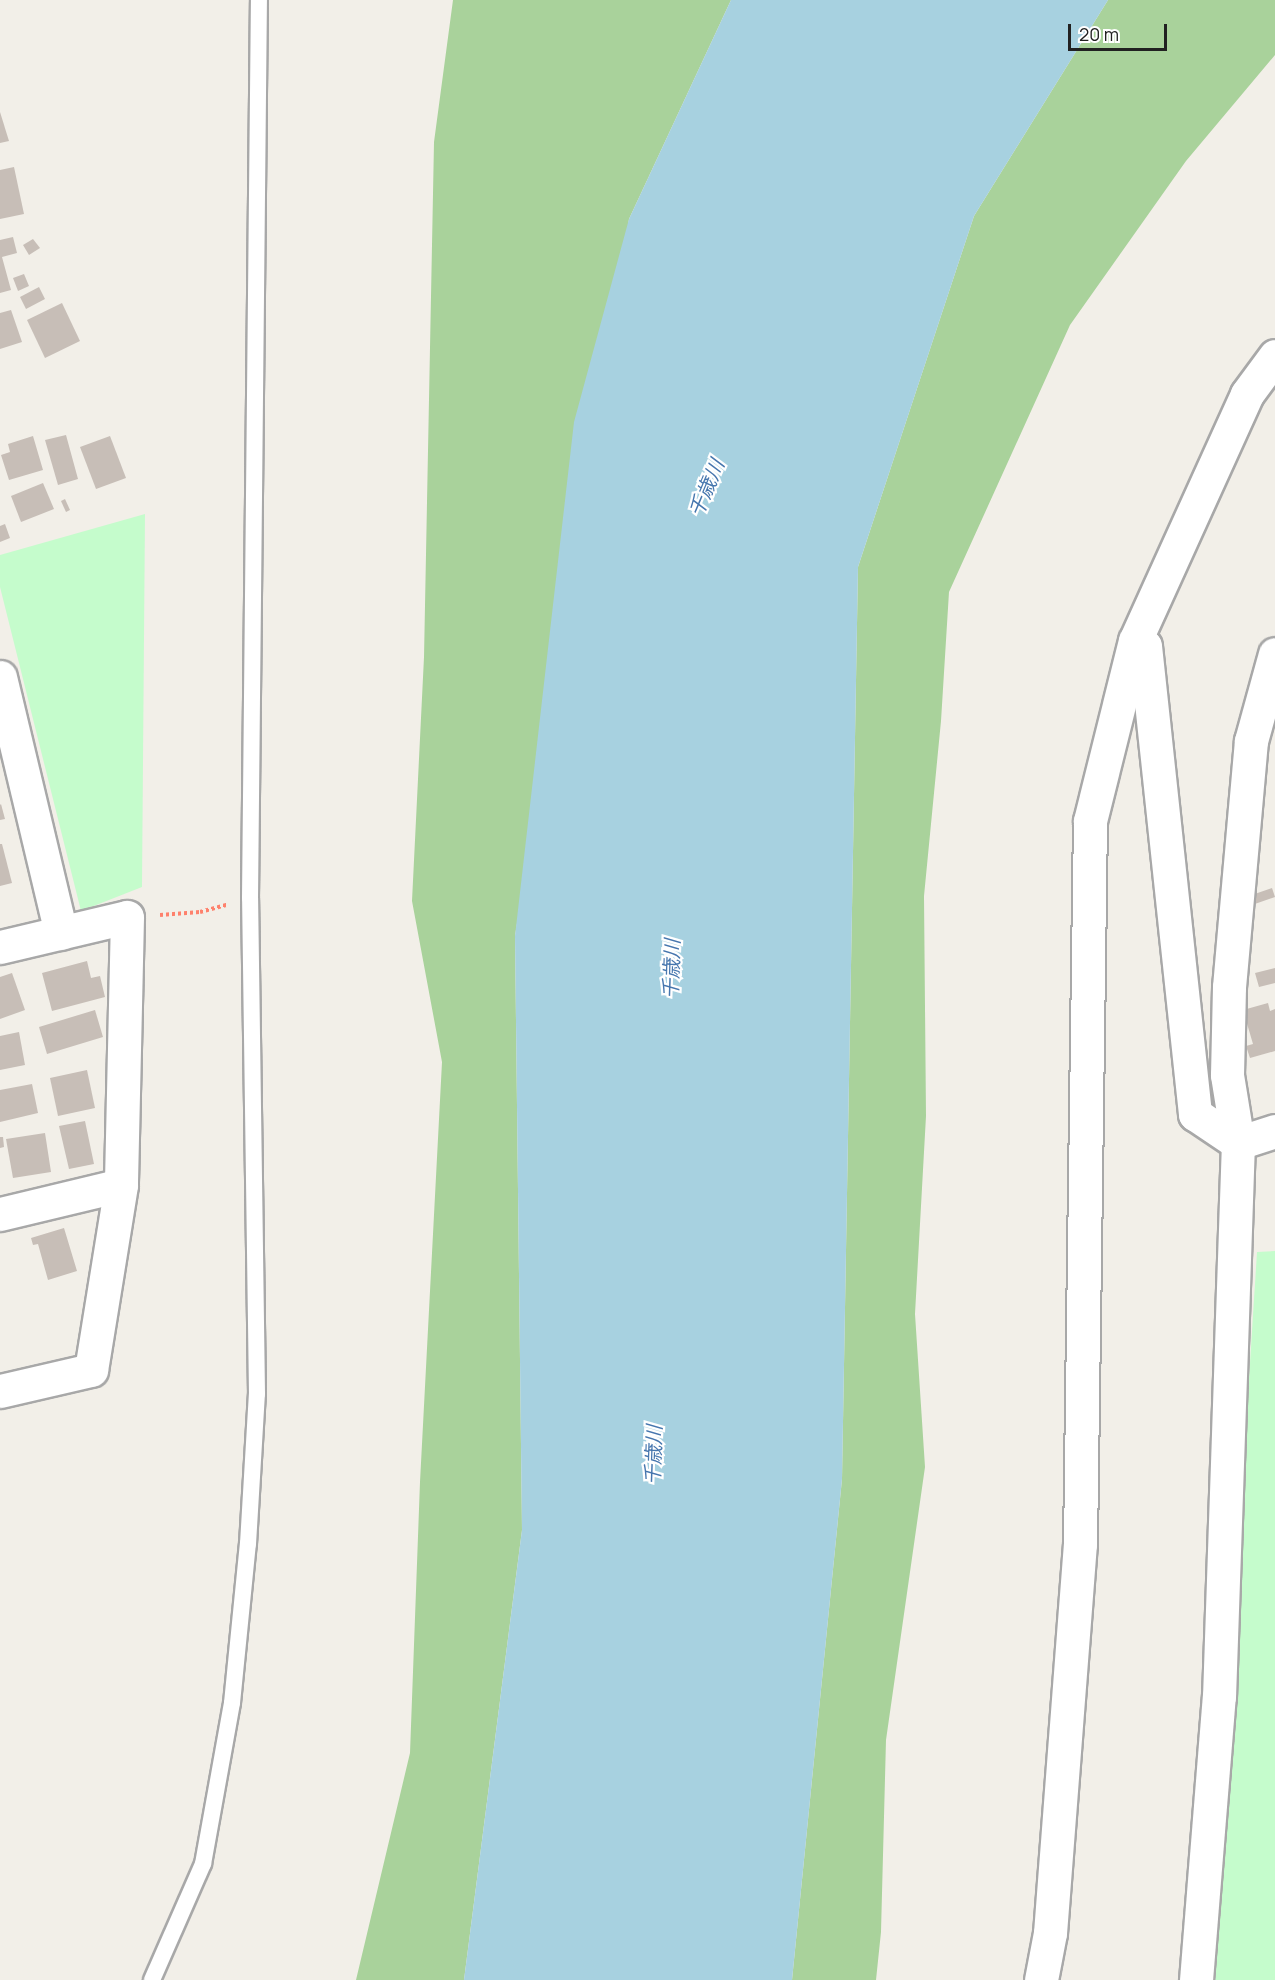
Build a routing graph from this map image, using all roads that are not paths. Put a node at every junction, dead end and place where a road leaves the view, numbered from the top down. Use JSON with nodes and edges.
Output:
{"nodes":[{"id":1,"x":259,"y":0,"type":"edge"},
{"id":2,"x":1275,"y":356,"type":"edge"},
{"id":3,"x":1135,"y":641,"type":"junction"},
{"id":4,"x":1275,"y":654,"type":"edge"},
{"id":5,"x":0,"y":676,"type":"edge"},
{"id":6,"x":61,"y":933,"type":"junction"},
{"id":7,"x":0,"y":947,"type":"edge"},
{"id":8,"x":1275,"y":1131,"type":"edge"},
{"id":9,"x":1238,"y":1143,"type":"junction"},
{"id":10,"x":121,"y":1185,"type":"junction"},
{"id":11,"x":0,"y":1214,"type":"edge"},
{"id":12,"x":0,"y":1391,"type":"edge"},
{"id":13,"x":152,"y":1980,"type":"edge"},
{"id":14,"x":1041,"y":1980,"type":"edge"},
{"id":15,"x":1196,"y":1980,"type":"edge"}],
"edges":[{"from":1,"to":13,"type":"lane"},
{"from":2,"to":3,"type":"street"},
{"from":3,"to":9,"type":"street"},
{"from":3,"to":14,"type":"street"},
{"from":4,"to":9,"type":"street"},
{"from":5,"to":6,"type":"street"},
{"from":6,"to":7,"type":"street"},
{"from":6,"to":10,"type":"street"},
{"from":8,"to":9,"type":"street"},
{"from":9,"to":15,"type":"street"},
{"from":10,"to":11,"type":"street"},
{"from":10,"to":12,"type":"street"}]}
